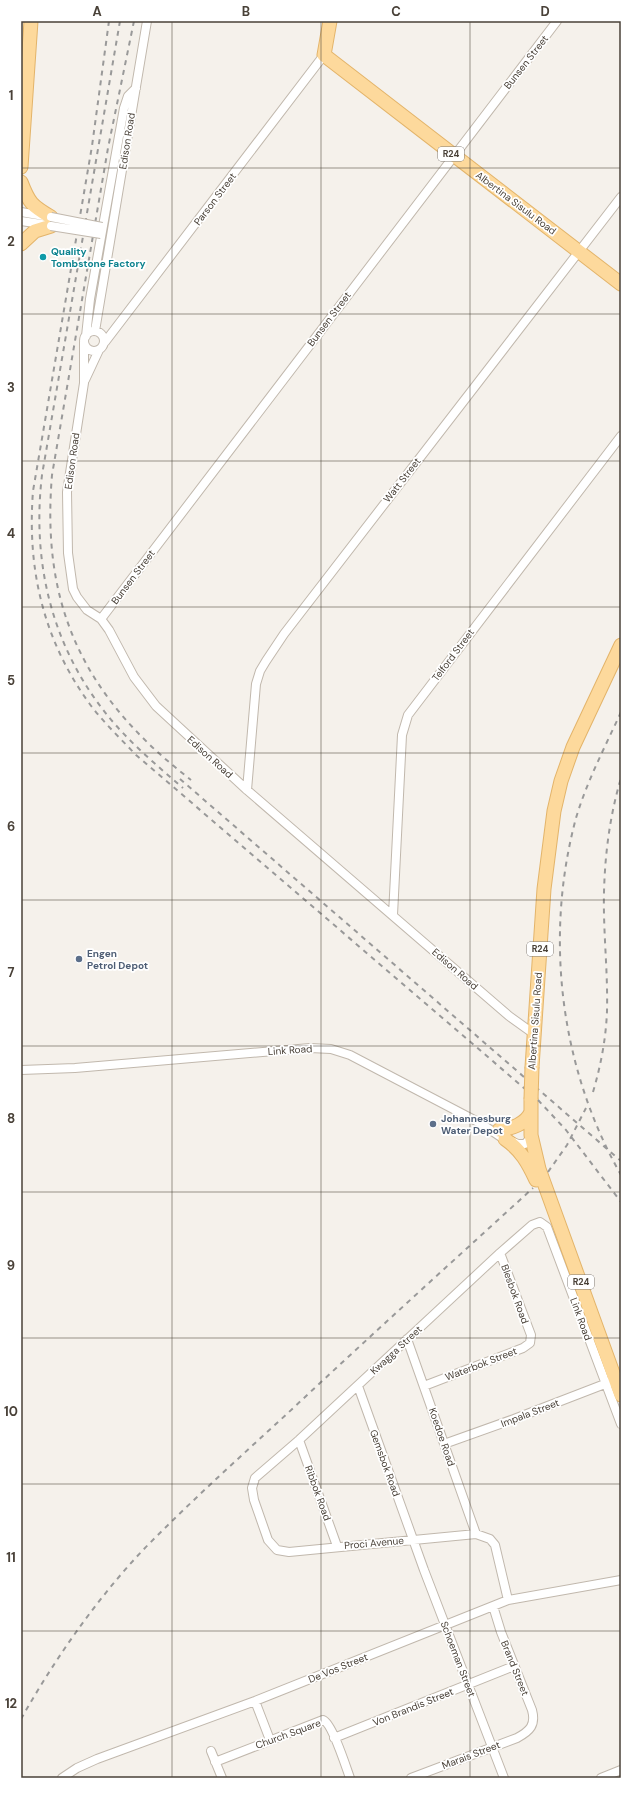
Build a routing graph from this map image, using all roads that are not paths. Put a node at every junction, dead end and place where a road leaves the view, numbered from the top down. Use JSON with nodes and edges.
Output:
{"nodes":[{"id":1,"x":31,"y":21,"type":"edge"},
{"id":2,"x":147,"y":21,"type":"edge"},
{"id":3,"x":330,"y":21,"type":"edge"},
{"id":4,"x":557,"y":21,"type":"edge"},
{"id":5,"x":324,"y":55,"type":"junction"},
{"id":6,"x":136,"y":88,"type":"junction"},
{"id":7,"x":454,"y":156,"type":"junction"},
{"id":8,"x":21,"y":167,"type":"edge"},
{"id":9,"x":21,"y":182,"type":"edge"},
{"id":10,"x":621,"y":197,"type":"edge"},
{"id":11,"x":21,"y":212,"type":"edge"},
{"id":12,"x":21,"y":221,"type":"edge"},
{"id":13,"x":51,"y":221,"type":"junction"},
{"id":14,"x":101,"y":231,"type":"junction"},
{"id":15,"x":21,"y":244,"type":"edge"},
{"id":16,"x":579,"y":252,"type":"junction"},
{"id":17,"x":621,"y":284,"type":"edge"},
{"id":18,"x":116,"y":329,"type":"junction"},
{"id":19,"x":92,"y":335,"type":"junction"},
{"id":20,"x":104,"y":342,"type":"junction"},
{"id":21,"x":99,"y":350,"type":"junction"},
{"id":22,"x":84,"y":383,"type":"junction"},
{"id":23,"x":621,"y":436,"type":"edge"},
{"id":24,"x":101,"y":619,"type":"junction"},
{"id":25,"x":621,"y":646,"type":"edge"},
{"id":26,"x":247,"y":790,"type":"junction"},
{"id":27,"x":393,"y":915,"type":"junction"},
{"id":28,"x":534,"y":1034,"type":"junction"},
{"id":29,"x":22,"y":1069,"type":"edge"},
{"id":30,"x":531,"y":1106,"type":"junction"},
{"id":31,"x":502,"y":1134,"type":"junction"},
{"id":32,"x":531,"y":1136,"type":"junction"},
{"id":33,"x":536,"y":1223,"type":"joint"},
{"id":34,"x":566,"y":1240,"type":"junction"},
{"id":35,"x":500,"y":1253,"type":"junction"},
{"id":36,"x":531,"y":1335,"type":"joint"},
{"id":37,"x":407,"y":1339,"type":"junction"},
{"id":38,"x":610,"y":1382,"type":"junction"},
{"id":39,"x":358,"y":1386,"type":"junction"},
{"id":40,"x":424,"y":1386,"type":"junction"},
{"id":41,"x":621,"y":1395,"type":"edge"},
{"id":42,"x":621,"y":1424,"type":"edge"},
{"id":43,"x":299,"y":1440,"type":"junction"},
{"id":44,"x":444,"y":1444,"type":"junction"},
{"id":45,"x":476,"y":1534,"type":"junction"},
{"id":46,"x":268,"y":1540,"type":"joint"},
{"id":47,"x":413,"y":1540,"type":"junction"},
{"id":48,"x":337,"y":1546,"type":"junction"},
{"id":49,"x":621,"y":1580,"type":"edge"},
{"id":50,"x":508,"y":1600,"type":"junction"},
{"id":51,"x":493,"y":1606,"type":"junction"},
{"id":52,"x":445,"y":1625,"type":"junction"},
{"id":53,"x":514,"y":1666,"type":"junction"},
{"id":54,"x":468,"y":1685,"type":"junction"},
{"id":55,"x":255,"y":1701,"type":"junction"},
{"id":56,"x":530,"y":1730,"type":"joint"},
{"id":57,"x":334,"y":1738,"type":"junction"},
{"id":58,"x":270,"y":1740,"type":"junction"},
{"id":59,"x":492,"y":1748,"type":"junction"},
{"id":60,"x":211,"y":1751,"type":"dead end"},
{"id":61,"x":215,"y":1762,"type":"junction"},
{"id":62,"x":621,"y":1770,"type":"edge"},
{"id":63,"x":65,"y":1777,"type":"edge"},
{"id":64,"x":222,"y":1778,"type":"edge"},
{"id":65,"x":350,"y":1778,"type":"edge"},
{"id":66,"x":411,"y":1778,"type":"edge"},
{"id":67,"x":504,"y":1778,"type":"edge"},
{"id":68,"x":601,"y":1778,"type":"edge"}],
"edges":[{"from":1,"to":8,"type":"main road"},
{"from":2,"to":6,"type":"street","name":"Edison Road"},
{"from":3,"to":5,"type":"main road"},
{"from":4,"to":7,"type":"street","name":"Bunsen Street"},
{"from":5,"to":7,"type":"main road","name":"Albertina Sisulu Road","number":"R24"},
{"from":5,"to":18,"type":"street","name":"Parson Street"},
{"from":6,"to":14,"type":"street"},
{"from":6,"to":19,"type":"street","name":"Edison Road"},
{"from":7,"to":16,"type":"main road","name":"Albertina Sisulu Road","number":"R24"},
{"from":7,"to":24,"type":"street","name":"Bunsen Street"},
{"from":9,"to":13,"type":"main road"},
{"from":10,"to":16,"type":"street","name":"Watt Street"},
{"from":11,"to":13,"type":"street"},
{"from":12,"to":13,"type":"street"},
{"from":13,"to":14,"type":"street","bridge":true},
{"from":13,"to":15,"type":"main road"},
{"from":14,"to":19,"type":"street"},
{"from":16,"to":17,"type":"main road","name":"Albertina Sisulu Road","number":"R24"},
{"from":16,"to":26,"type":"street","name":"Watt Street"},
{"from":18,"to":19,"type":"street"},
{"from":18,"to":20,"type":"street","name":"Parson Street"},
{"from":19,"to":20,"type":"street"},
{"from":19,"to":21,"type":"street"},
{"from":19,"to":22,"type":"street","name":"Edison Road"},
{"from":20,"to":21,"type":"street","name":"Edison Road"},
{"from":21,"to":22,"type":"street","name":"Edison Road"},
{"from":22,"to":24,"type":"street","name":"Edison Road"},
{"from":23,"to":27,"type":"street","name":"Telford Street"},
{"from":24,"to":26,"type":"street","name":"Edison Road"},
{"from":25,"to":28,"type":"main road","name":"Albertina Sisulu Road","number":"R24"},
{"from":26,"to":27,"type":"street","name":"Edison Road"},
{"from":27,"to":28,"type":"street","name":"Edison Road"},
{"from":28,"to":30,"type":"main road","name":"Albertina Sisulu Road","number":"R24","bridge":true},
{"from":29,"to":31,"type":"street","name":"Link Road"},
{"from":30,"to":31,"type":"main road"},
{"from":30,"to":32,"type":"main road","name":"Albertina Sisulu Road","number":"R24"},
{"from":31,"to":32,"type":"street"},
{"from":31,"to":32,"type":"street","name":"Link Road"},
{"from":31,"to":34,"type":"main road"},
{"from":32,"to":34,"type":"main road","name":"Albertina Sisulu Road","number":"R24"},
{"from":33,"to":35,"type":"street","name":"Kwagga Street"},
{"from":33,"to":38,"type":"street","name":"Link Road"},
{"from":34,"to":38,"type":"main road","name":"Albertina Sisulu Road","number":"R24"},
{"from":35,"to":36,"type":"street","name":"Blesbok Road"},
{"from":35,"to":37,"type":"street","name":"Kwagga Street"},
{"from":36,"to":40,"type":"street","name":"Waterbok Street"},
{"from":37,"to":39,"type":"street","name":"Kwagga Street"},
{"from":37,"to":40,"type":"street","name":"Koedoe Road"},
{"from":38,"to":41,"type":"main road","name":"Albertina Sisulu Road","number":"R24"},
{"from":38,"to":42,"type":"street","name":"Link Road"},
{"from":38,"to":44,"type":"street","name":"Impala Street"},
{"from":39,"to":43,"type":"street","name":"Kwagga Street"},
{"from":39,"to":47,"type":"street","name":"Gemsbok Road"},
{"from":40,"to":44,"type":"street","name":"Koedoe Road"},
{"from":43,"to":46,"type":"street","name":"Kwagga Street"},
{"from":43,"to":48,"type":"street","name":"Ribbok Road"},
{"from":44,"to":45,"type":"street","name":"Koedoe Road"},
{"from":45,"to":47,"type":"street","name":"Proci Avenue"},
{"from":45,"to":50,"type":"street","name":"Proci Avenue"},
{"from":46,"to":48,"type":"street","name":"Proci Avenue"},
{"from":47,"to":48,"type":"street","name":"Proci Avenue"},
{"from":47,"to":52,"type":"street","name":"Schoeman Street"},
{"from":49,"to":50,"type":"street","name":"De Vos Street"},
{"from":50,"to":51,"type":"street","name":"De Vos Street"},
{"from":51,"to":52,"type":"street","name":"De Vos Street"},
{"from":51,"to":53,"type":"street","name":"Brand Street"},
{"from":52,"to":54,"type":"street","name":"Schoeman Street"},
{"from":52,"to":55,"type":"street","name":"De Vos Street"},
{"from":53,"to":54,"type":"street","name":"Von Brandis Street"},
{"from":53,"to":56,"type":"street","name":"Brand Street"},
{"from":54,"to":57,"type":"street","name":"Von Brandis Street"},
{"from":54,"to":59,"type":"street","name":"Schoeman Street"},
{"from":55,"to":58,"type":"street"},
{"from":55,"to":63,"type":"street","name":"De Vos Street"},
{"from":56,"to":59,"type":"street","name":"Marais Street"},
{"from":57,"to":58,"type":"street","name":"Church Square"},
{"from":57,"to":65,"type":"street","name":"Church Square"},
{"from":58,"to":61,"type":"street","name":"Church Square"},
{"from":59,"to":66,"type":"street","name":"Marais Street"},
{"from":59,"to":67,"type":"street","name":"Schoeman Street"},
{"from":60,"to":61,"type":"street"},
{"from":61,"to":64,"type":"street"},
{"from":62,"to":68,"type":"street"}]}
